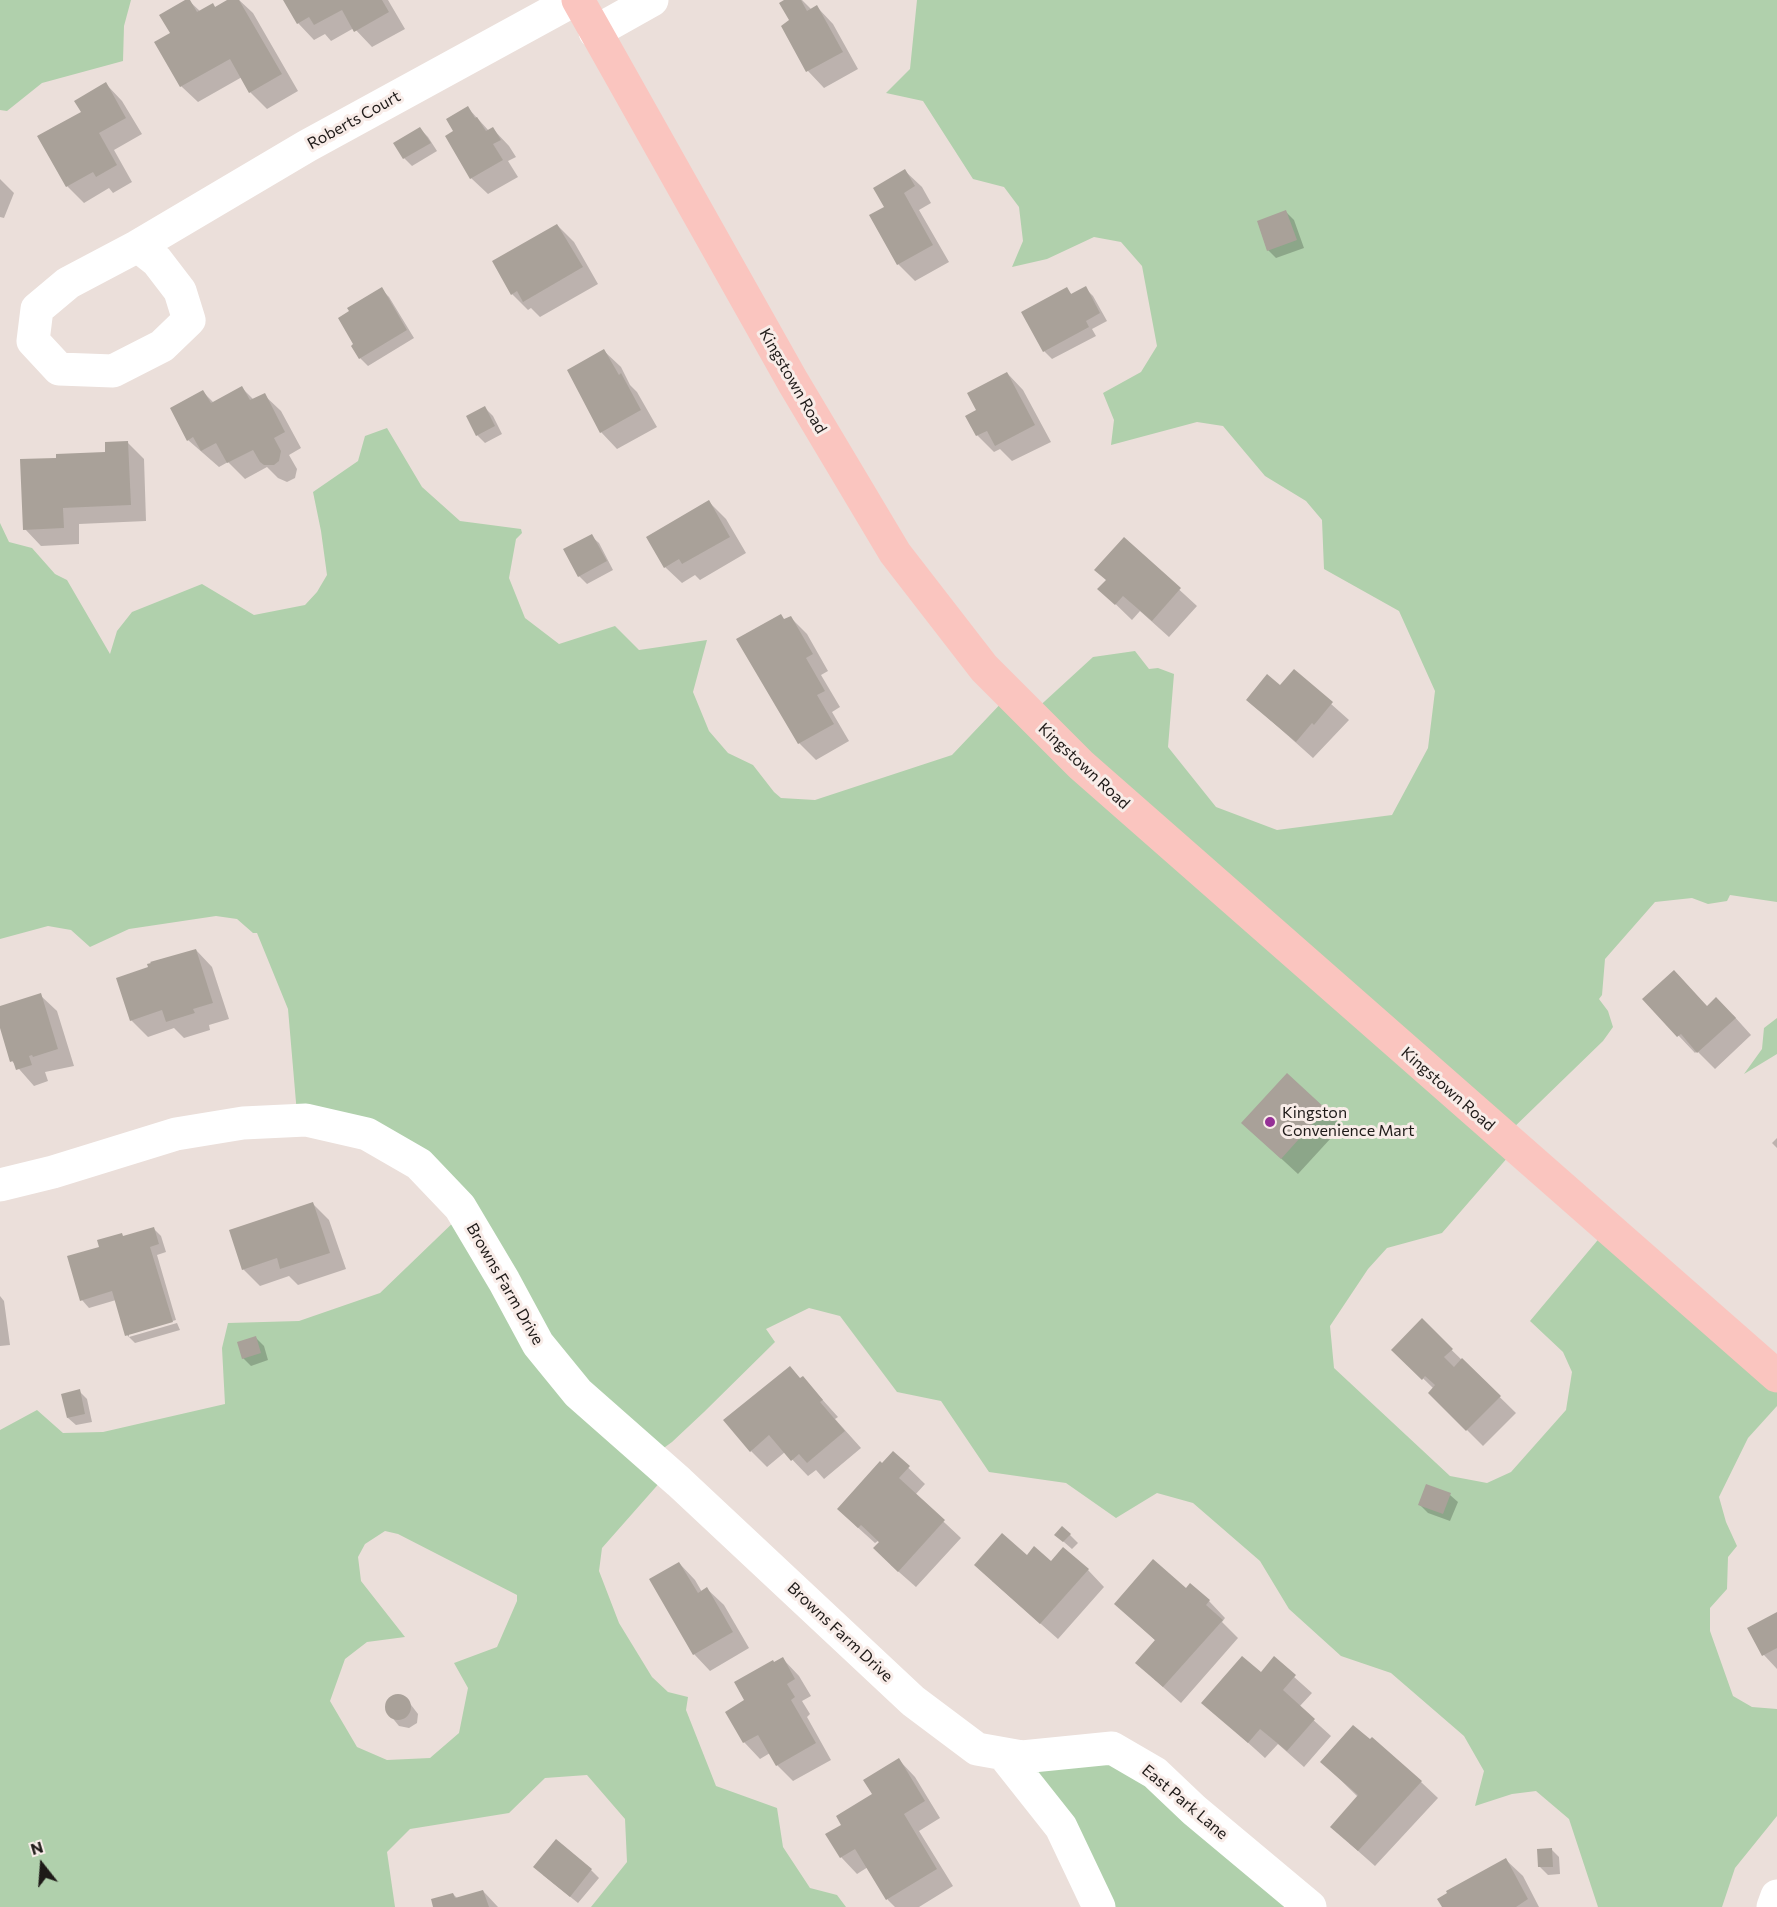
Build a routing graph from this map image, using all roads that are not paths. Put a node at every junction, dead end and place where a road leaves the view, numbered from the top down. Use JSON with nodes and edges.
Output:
{"nodes":[{"id":1,"x":576,"y":0,"type":"edge"},
{"id":2,"x":652,"y":0,"type":"edge"},
{"id":3,"x":596,"y":32,"type":"junction"},
{"id":4,"x":138,"y":246,"type":"junction"},
{"id":5,"x":0,"y":1185,"type":"edge"},
{"id":6,"x":1777,"y":1376,"type":"edge"},
{"id":7,"x":1004,"y":1755,"type":"junction"},
{"id":8,"x":1777,"y":1896,"type":"edge"},
{"id":9,"x":1099,"y":1907,"type":"edge"},
{"id":10,"x":1310,"y":1907,"type":"edge"},
{"id":11,"x":1773,"y":1907,"type":"edge"}],
"edges":[{"from":1,"to":3,"type":"main road","name":"Kingstown Road"},
{"from":1,"to":4,"type":"street","name":"Roberts Court"},
{"from":2,"to":3,"type":"street"},
{"from":3,"to":6,"type":"main road","name":"Kingstown Road"},
{"from":4,"to":4,"type":"street","name":"Roberts Court"},
{"from":5,"to":7,"type":"street","name":"Browns Farm Drive"},
{"from":7,"to":9,"type":"street"},
{"from":7,"to":10,"type":"street","name":"East Park Lane"},
{"from":8,"to":11,"type":"street"}]}
